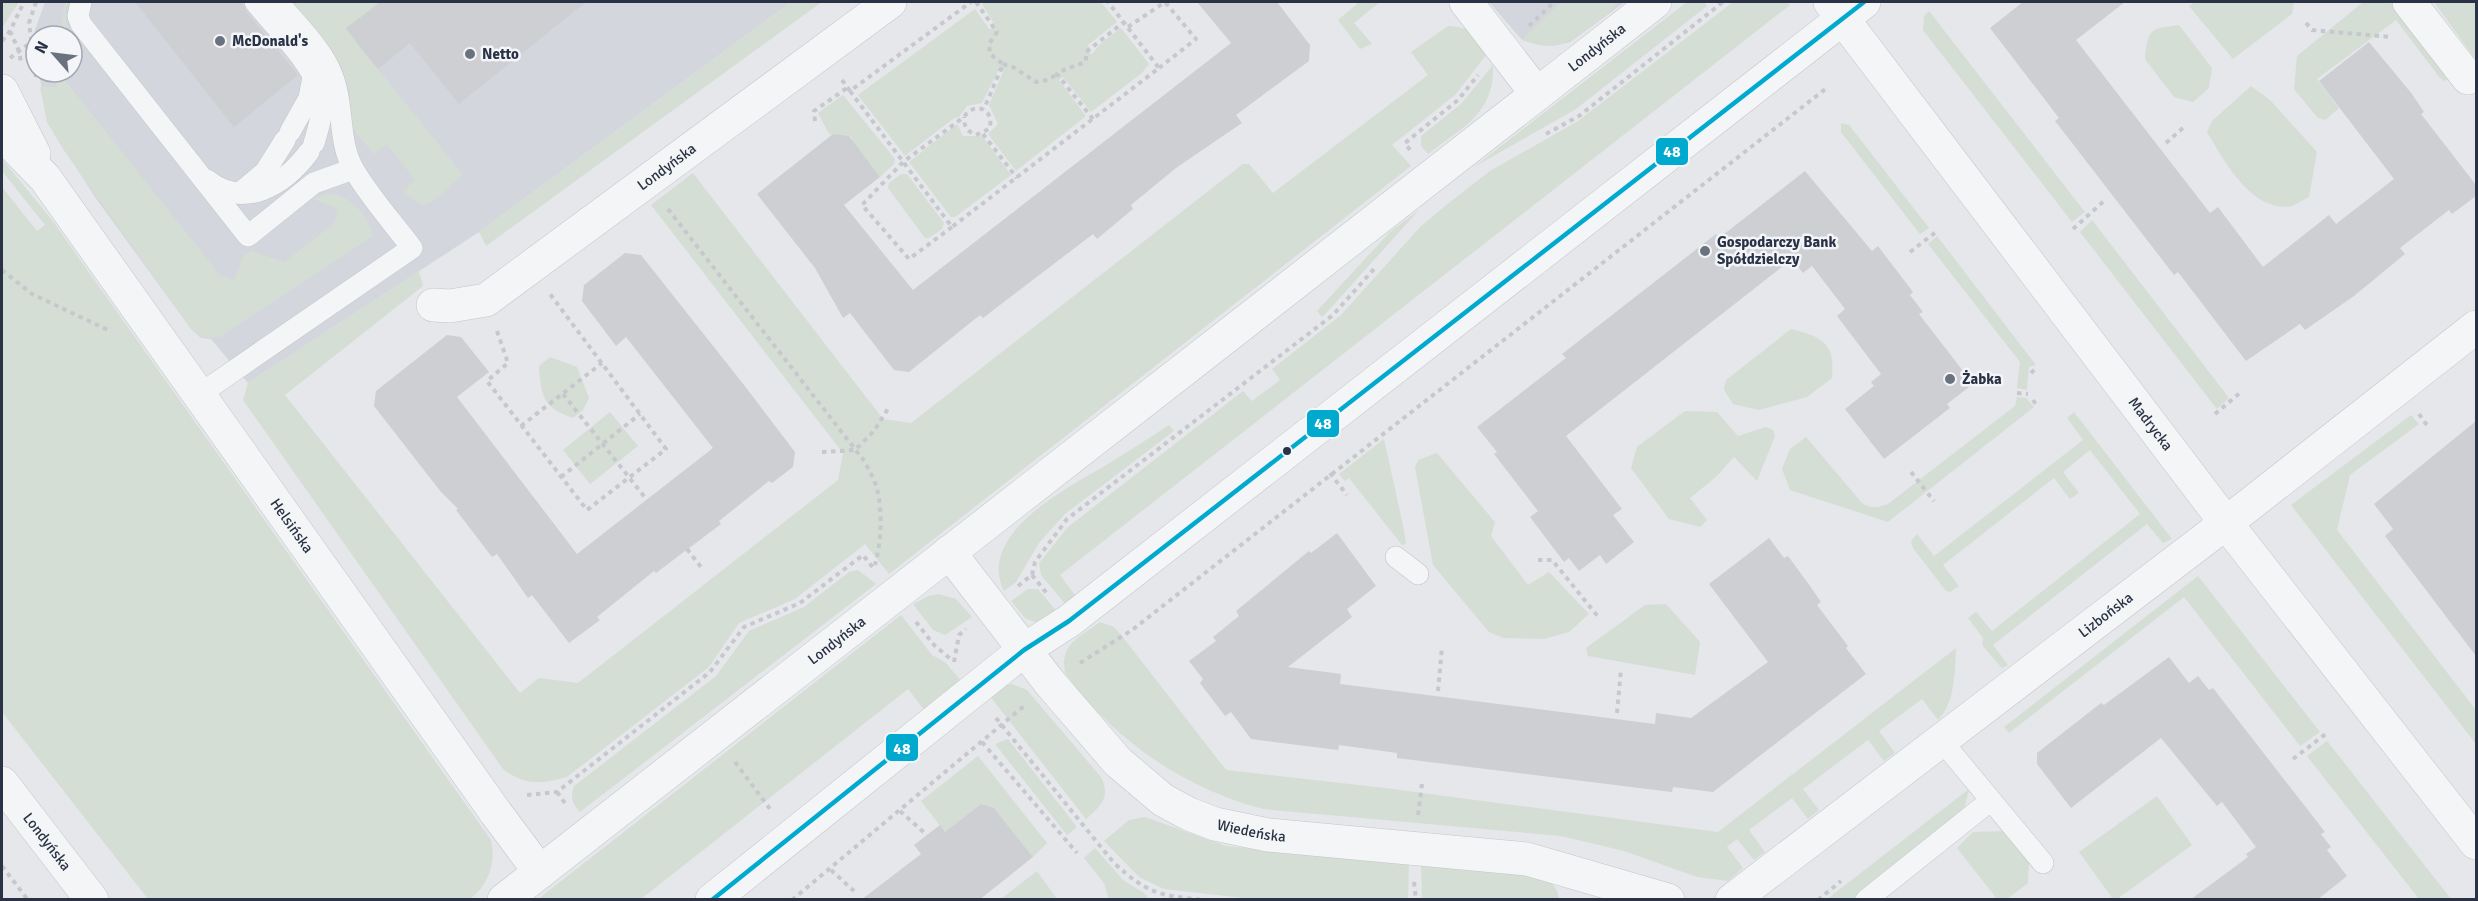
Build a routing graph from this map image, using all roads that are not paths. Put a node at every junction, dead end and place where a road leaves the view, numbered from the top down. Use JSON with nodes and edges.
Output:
{"nodes":[{"id":1,"x":81,"y":2,"type":"edge"},
{"id":2,"x":255,"y":2,"type":"edge"},
{"id":3,"x":278,"y":2,"type":"edge"},
{"id":4,"x":890,"y":2,"type":"edge"},
{"id":5,"x":1466,"y":2,"type":"edge"},
{"id":6,"x":1655,"y":2,"type":"edge"},
{"id":7,"x":2409,"y":2,"type":"edge"},
{"id":8,"x":1845,"y":7,"type":"edge"},
{"id":9,"x":313,"y":77,"type":"junction"},
{"id":10,"x":2472,"y":84,"type":"edge"},
{"id":11,"x":2,"y":91,"type":"edge"},
{"id":12,"x":1537,"y":94,"type":"junction"},
{"id":13,"x":2,"y":134,"type":"edge"},
{"id":14,"x":353,"y":169,"type":"junction"},
{"id":15,"x":195,"y":170,"type":"junction"},
{"id":16,"x":45,"y":178,"type":"junction"},
{"id":17,"x":240,"y":192,"type":"junction"},
{"id":18,"x":433,"y":305,"type":"dead end"},
{"id":19,"x":2476,"y":327,"type":"edge"},
{"id":20,"x":200,"y":394,"type":"junction"},
{"id":21,"x":2226,"y":523,"type":"junction"},
{"id":22,"x":950,"y":552,"type":"junction"},
{"id":23,"x":1396,"y":557,"type":"dead end"},
{"id":24,"x":1418,"y":574,"type":"dead end"},
{"id":25,"x":1024,"y":650,"type":"junction"},
{"id":26,"x":1941,"y":740,"type":"junction"},
{"id":27,"x":2,"y":783,"type":"edge"},
{"id":28,"x":1990,"y":801,"type":"junction"},
{"id":29,"x":2476,"y":843,"type":"edge"},
{"id":30,"x":2043,"y":863,"type":"dead end"},
{"id":31,"x":540,"y":872,"type":"junction"},
{"id":32,"x":92,"y":900,"type":"edge"},
{"id":33,"x":504,"y":900,"type":"edge"},
{"id":34,"x":712,"y":900,"type":"edge"},
{"id":35,"x":1668,"y":900,"type":"edge"},
{"id":36,"x":1732,"y":900,"type":"edge"},
{"id":37,"x":1866,"y":900,"type":"edge"}],
"edges":[{"from":1,"to":15,"type":"lane"},
{"from":2,"to":9,"type":"lane"},
{"from":3,"to":14,"type":"lane"},
{"from":4,"to":18,"type":"street","name":"Londyńska"},
{"from":5,"to":12,"type":"street"},
{"from":6,"to":12,"type":"street","name":"Londyńska"},
{"from":7,"to":10,"type":"street"},
{"from":8,"to":21,"type":"street","name":"Madrycka"},
{"from":8,"to":25,"type":"street"},
{"from":9,"to":17,"type":"lane"},
{"from":9,"to":17,"type":"lane"},
{"from":11,"to":16,"type":"street","name":"Helsińska"},
{"from":12,"to":22,"type":"street","name":"Londyńska"},
{"from":13,"to":16,"type":"street","name":"Helsińska"},
{"from":14,"to":15,"type":"lane"},
{"from":14,"to":20,"type":"lane"},
{"from":15,"to":17,"type":"lane"},
{"from":16,"to":20,"type":"street","name":"Helsińska"},
{"from":19,"to":21,"type":"street","name":"Lizbońska"},
{"from":20,"to":31,"type":"street","name":"Helsińska"},
{"from":21,"to":26,"type":"street","name":"Lizbońska"},
{"from":21,"to":29,"type":"street","name":"Madrycka"},
{"from":22,"to":25,"type":"street","name":"Wiedeńska"},
{"from":22,"to":31,"type":"street","name":"Londyńska"},
{"from":23,"to":24,"type":"lane"},
{"from":25,"to":34,"type":"street"},
{"from":25,"to":35,"type":"street","name":"Wiedeńska"},
{"from":26,"to":28,"type":"lane"},
{"from":26,"to":36,"type":"street","name":"Lizbońska"},
{"from":27,"to":32,"type":"street","name":"Londyńska"},
{"from":28,"to":30,"type":"lane"},
{"from":28,"to":37,"type":"lane"},
{"from":31,"to":33,"type":"street","name":"Londyńska"}]}
